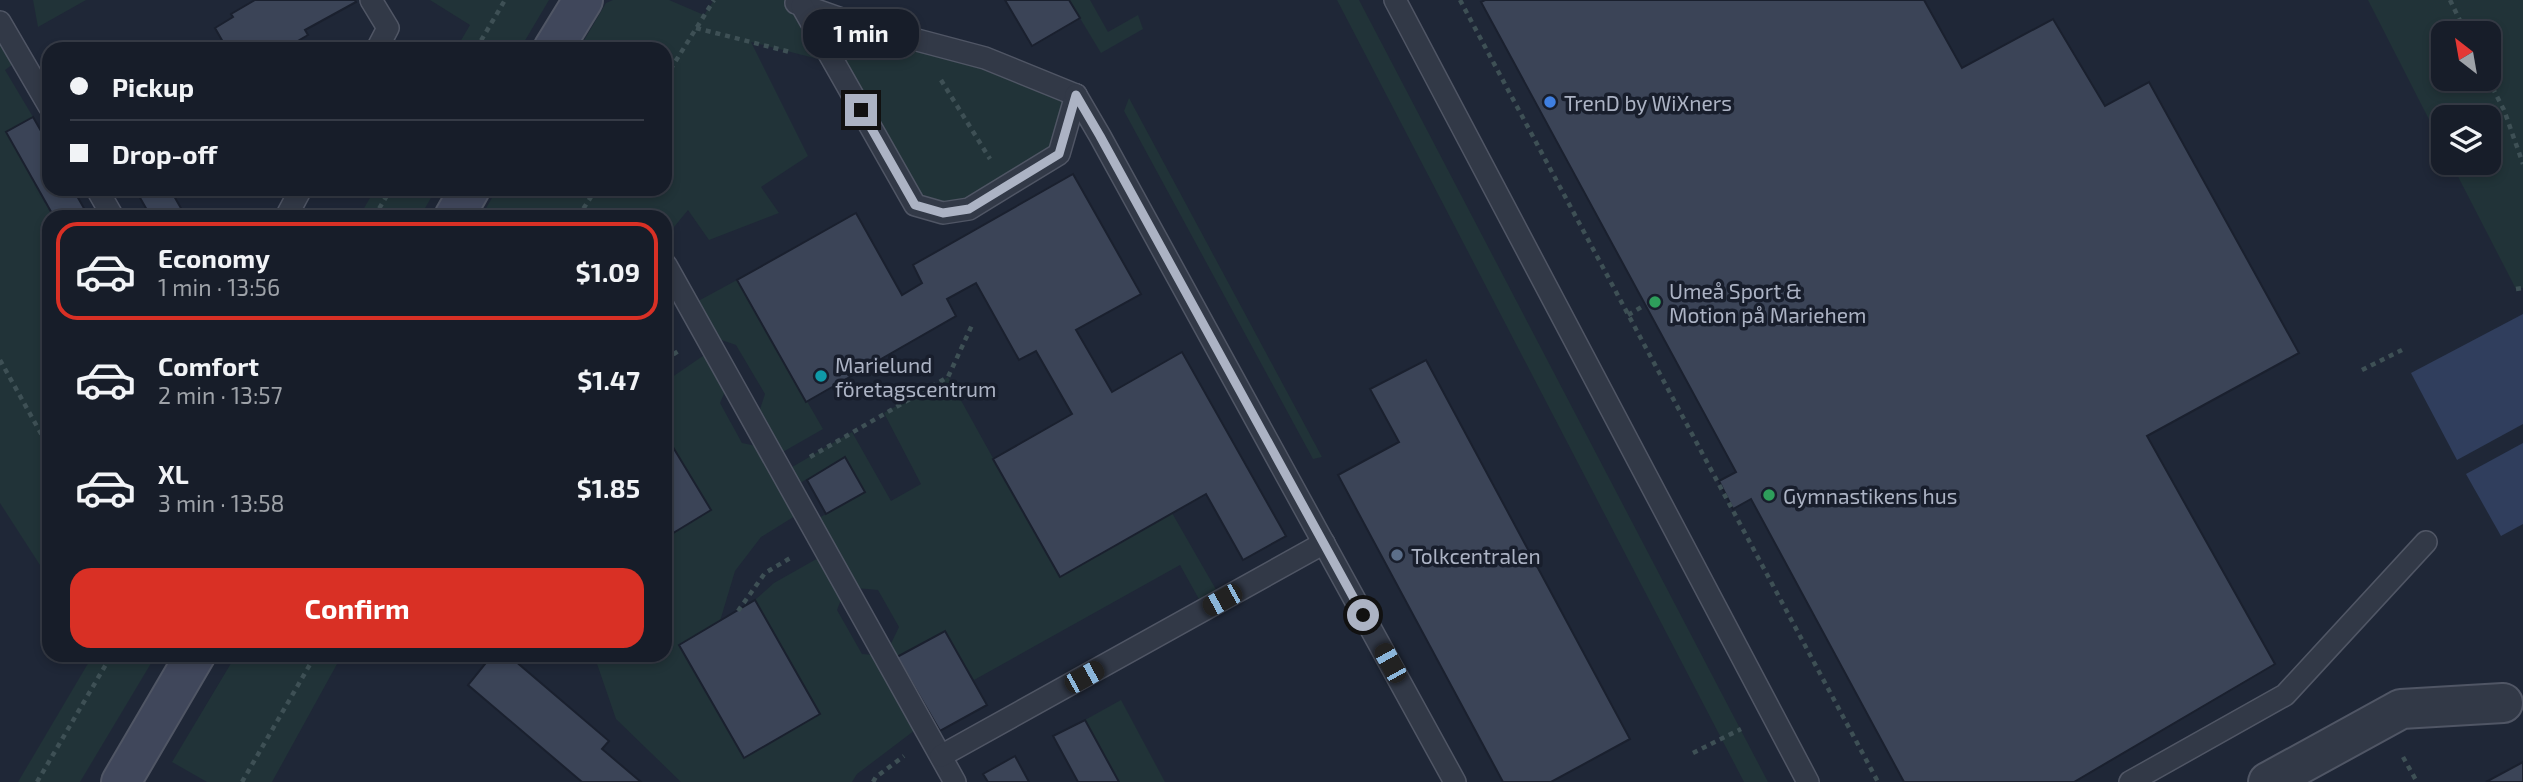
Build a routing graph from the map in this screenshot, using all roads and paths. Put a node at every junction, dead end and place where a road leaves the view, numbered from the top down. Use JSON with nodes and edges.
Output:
{"nodes":[{"id":1,"x":371,"y":0,"type":"edge"},
{"id":2,"x":505,"y":0,"type":"edge"},
{"id":3,"x":583,"y":0,"type":"edge"},
{"id":4,"x":714,"y":0,"type":"edge"},
{"id":5,"x":1395,"y":0,"type":"edge"},
{"id":6,"x":1460,"y":0,"type":"edge"},
{"id":7,"x":2450,"y":0,"type":"edge"},
{"id":8,"x":796,"y":3,"type":"edge"},
{"id":9,"x":2460,"y":21,"type":"edge"},
{"id":10,"x":0,"y":22,"type":"edge"},
{"id":11,"x":696,"y":28,"type":"junction"},
{"id":12,"x":917,"y":41,"type":"junction"},
{"id":13,"x":381,"y":42,"type":"edge"},
{"id":14,"x":480,"y":42,"type":"edge"},
{"id":15,"x":557,"y":42,"type":"edge"},
{"id":16,"x":834,"y":63,"type":"junction"},
{"id":17,"x":672,"y":67,"type":"edge"},
{"id":18,"x":2494,"y":91,"type":"edge"},
{"id":19,"x":42,"y":94,"type":"edge"},
{"id":20,"x":1076,"y":95,"type":"junction"},
{"id":21,"x":2523,"y":164,"type":"edge"},
{"id":22,"x":1006,"y":186,"type":"junction"},
{"id":23,"x":672,"y":276,"type":"edge"},
{"id":24,"x":2523,"y":288,"type":"edge"},
{"id":25,"x":2516,"y":289,"type":"dead end"},
{"id":26,"x":1645,"y":305,"type":"dead end"},
{"id":27,"x":1628,"y":315,"type":"junction"},
{"id":28,"x":973,"y":323,"type":"dead end"},
{"id":29,"x":2402,"y":350,"type":"dead end"},
{"id":30,"x":0,"y":360,"type":"edge"},
{"id":31,"x":2362,"y":370,"type":"dead end"},
{"id":32,"x":42,"y":435,"type":"edge"},
{"id":33,"x":782,"y":473,"type":"junction"},
{"id":34,"x":819,"y":539,"type":"junction"},
{"id":35,"x":2426,"y":542,"type":"dead end"},
{"id":36,"x":1324,"y":543,"type":"junction"},
{"id":37,"x":738,"y":611,"type":"dead end"},
{"id":38,"x":107,"y":662,"type":"edge"},
{"id":39,"x":191,"y":662,"type":"edge"},
{"id":40,"x":311,"y":662,"type":"edge"},
{"id":41,"x":2502,"y":702,"type":"dead end"},
{"id":42,"x":1741,"y":729,"type":"dead end"},
{"id":43,"x":935,"y":746,"type":"junction"},
{"id":44,"x":1693,"y":752,"type":"dead end"},
{"id":45,"x":2403,"y":757,"type":"dead end"},
{"id":46,"x":37,"y":782,"type":"edge"},
{"id":47,"x":121,"y":782,"type":"edge"},
{"id":48,"x":242,"y":782,"type":"edge"},
{"id":49,"x":873,"y":782,"type":"edge"},
{"id":50,"x":955,"y":782,"type":"edge"},
{"id":51,"x":1455,"y":782,"type":"edge"},
{"id":52,"x":1808,"y":782,"type":"edge"},
{"id":53,"x":1878,"y":782,"type":"edge"},
{"id":54,"x":2130,"y":782,"type":"edge"},
{"id":55,"x":2268,"y":782,"type":"edge"},
{"id":56,"x":2417,"y":782,"type":"edge"}],
"edges":[{"from":1,"to":13,"type":"lane"},
{"from":2,"to":14,"type":"path"},
{"from":3,"to":15,"type":"street"},
{"from":4,"to":11,"type":"path"},
{"from":5,"to":52,"type":"lane"},
{"from":6,"to":27,"type":"path"},
{"from":7,"to":9,"type":"path"},
{"from":8,"to":12,"type":"lane"},
{"from":8,"to":16,"type":"lane"},
{"from":10,"to":19,"type":"lane"},
{"from":11,"to":16,"type":"path"},
{"from":11,"to":17,"type":"path"},
{"from":12,"to":20,"type":"lane"},
{"from":12,"to":22,"type":"path"},
{"from":16,"to":22,"type":"lane"},
{"from":18,"to":21,"type":"path"},
{"from":20,"to":22,"type":"lane"},
{"from":20,"to":36,"type":"lane"},
{"from":23,"to":33,"type":"lane"},
{"from":24,"to":25,"type":"path"},
{"from":26,"to":27,"type":"path"},
{"from":27,"to":53,"type":"path"},
{"from":28,"to":33,"type":"path"},
{"from":29,"to":31,"type":"path"},
{"from":30,"to":32,"type":"path"},
{"from":33,"to":34,"type":"lane"},
{"from":34,"to":37,"type":"path"},
{"from":34,"to":43,"type":"lane"},
{"from":35,"to":54,"type":"lane"},
{"from":36,"to":43,"type":"lane"},
{"from":36,"to":51,"type":"lane"},
{"from":38,"to":46,"type":"path"},
{"from":39,"to":47,"type":"street"},
{"from":40,"to":48,"type":"path"},
{"from":41,"to":55,"type":"street"},
{"from":42,"to":44,"type":"path"},
{"from":43,"to":49,"type":"path"},
{"from":43,"to":50,"type":"lane"},
{"from":45,"to":56,"type":"path"}]}
